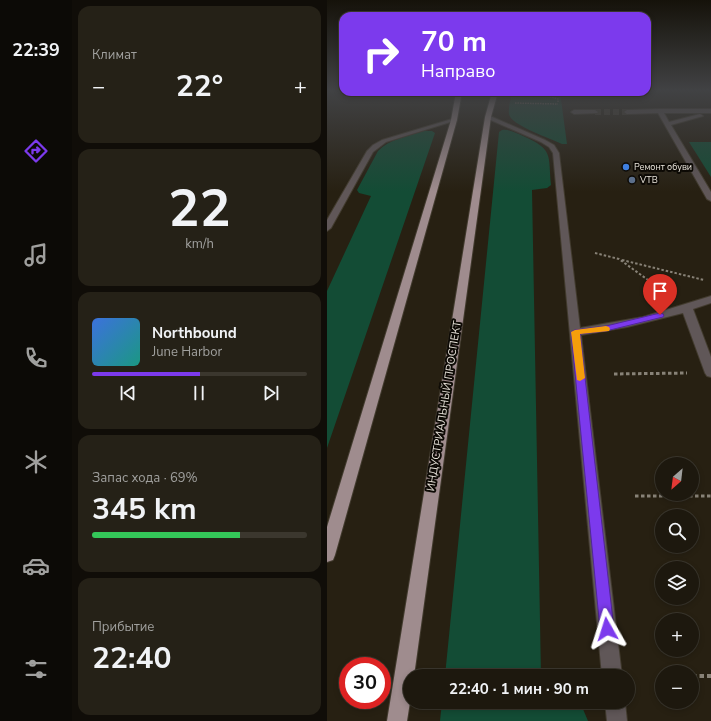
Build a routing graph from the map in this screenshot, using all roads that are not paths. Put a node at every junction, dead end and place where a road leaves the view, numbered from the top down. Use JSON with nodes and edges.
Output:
{"nodes":[{"id":1,"x":668,"y":124,"type":"edge"},
{"id":2,"x":439,"y":125,"type":"edge"},
{"id":3,"x":453,"y":125,"type":"edge"},
{"id":4,"x":487,"y":125,"type":"edge"},
{"id":5,"x":506,"y":125,"type":"edge"},
{"id":6,"x":711,"y":199,"type":"edge"},
{"id":7,"x":327,"y":228,"type":"edge"},
{"id":8,"x":711,"y":299,"type":"edge"},
{"id":9,"x":687,"y":309,"type":"junction"},
{"id":10,"x":575,"y":332,"type":"junction"},
{"id":11,"x":711,"y":373,"type":"edge"},
{"id":12,"x":327,"y":555,"type":"edge"},
{"id":13,"x":611,"y":669,"type":"edge"},
{"id":14,"x":616,"y":709,"type":"edge"},
{"id":15,"x":397,"y":721,"type":"edge"},
{"id":16,"x":617,"y":721,"type":"edge"}],
"edges":[{"from":1,"to":6,"type":"street"},
{"from":2,"to":7,"type":"street"},
{"from":3,"to":12,"type":"main road"},
{"from":4,"to":15,"type":"main road","name":"ИНДУСТРИАЛЬНЫЙ ПРОСПЕКТ"},
{"from":5,"to":10,"type":"street"},
{"from":8,"to":9,"type":"street"},
{"from":9,"to":10,"type":"street"},
{"from":9,"to":11,"type":"street"},
{"from":10,"to":13,"type":"street"},
{"from":14,"to":16,"type":"street"}]}
